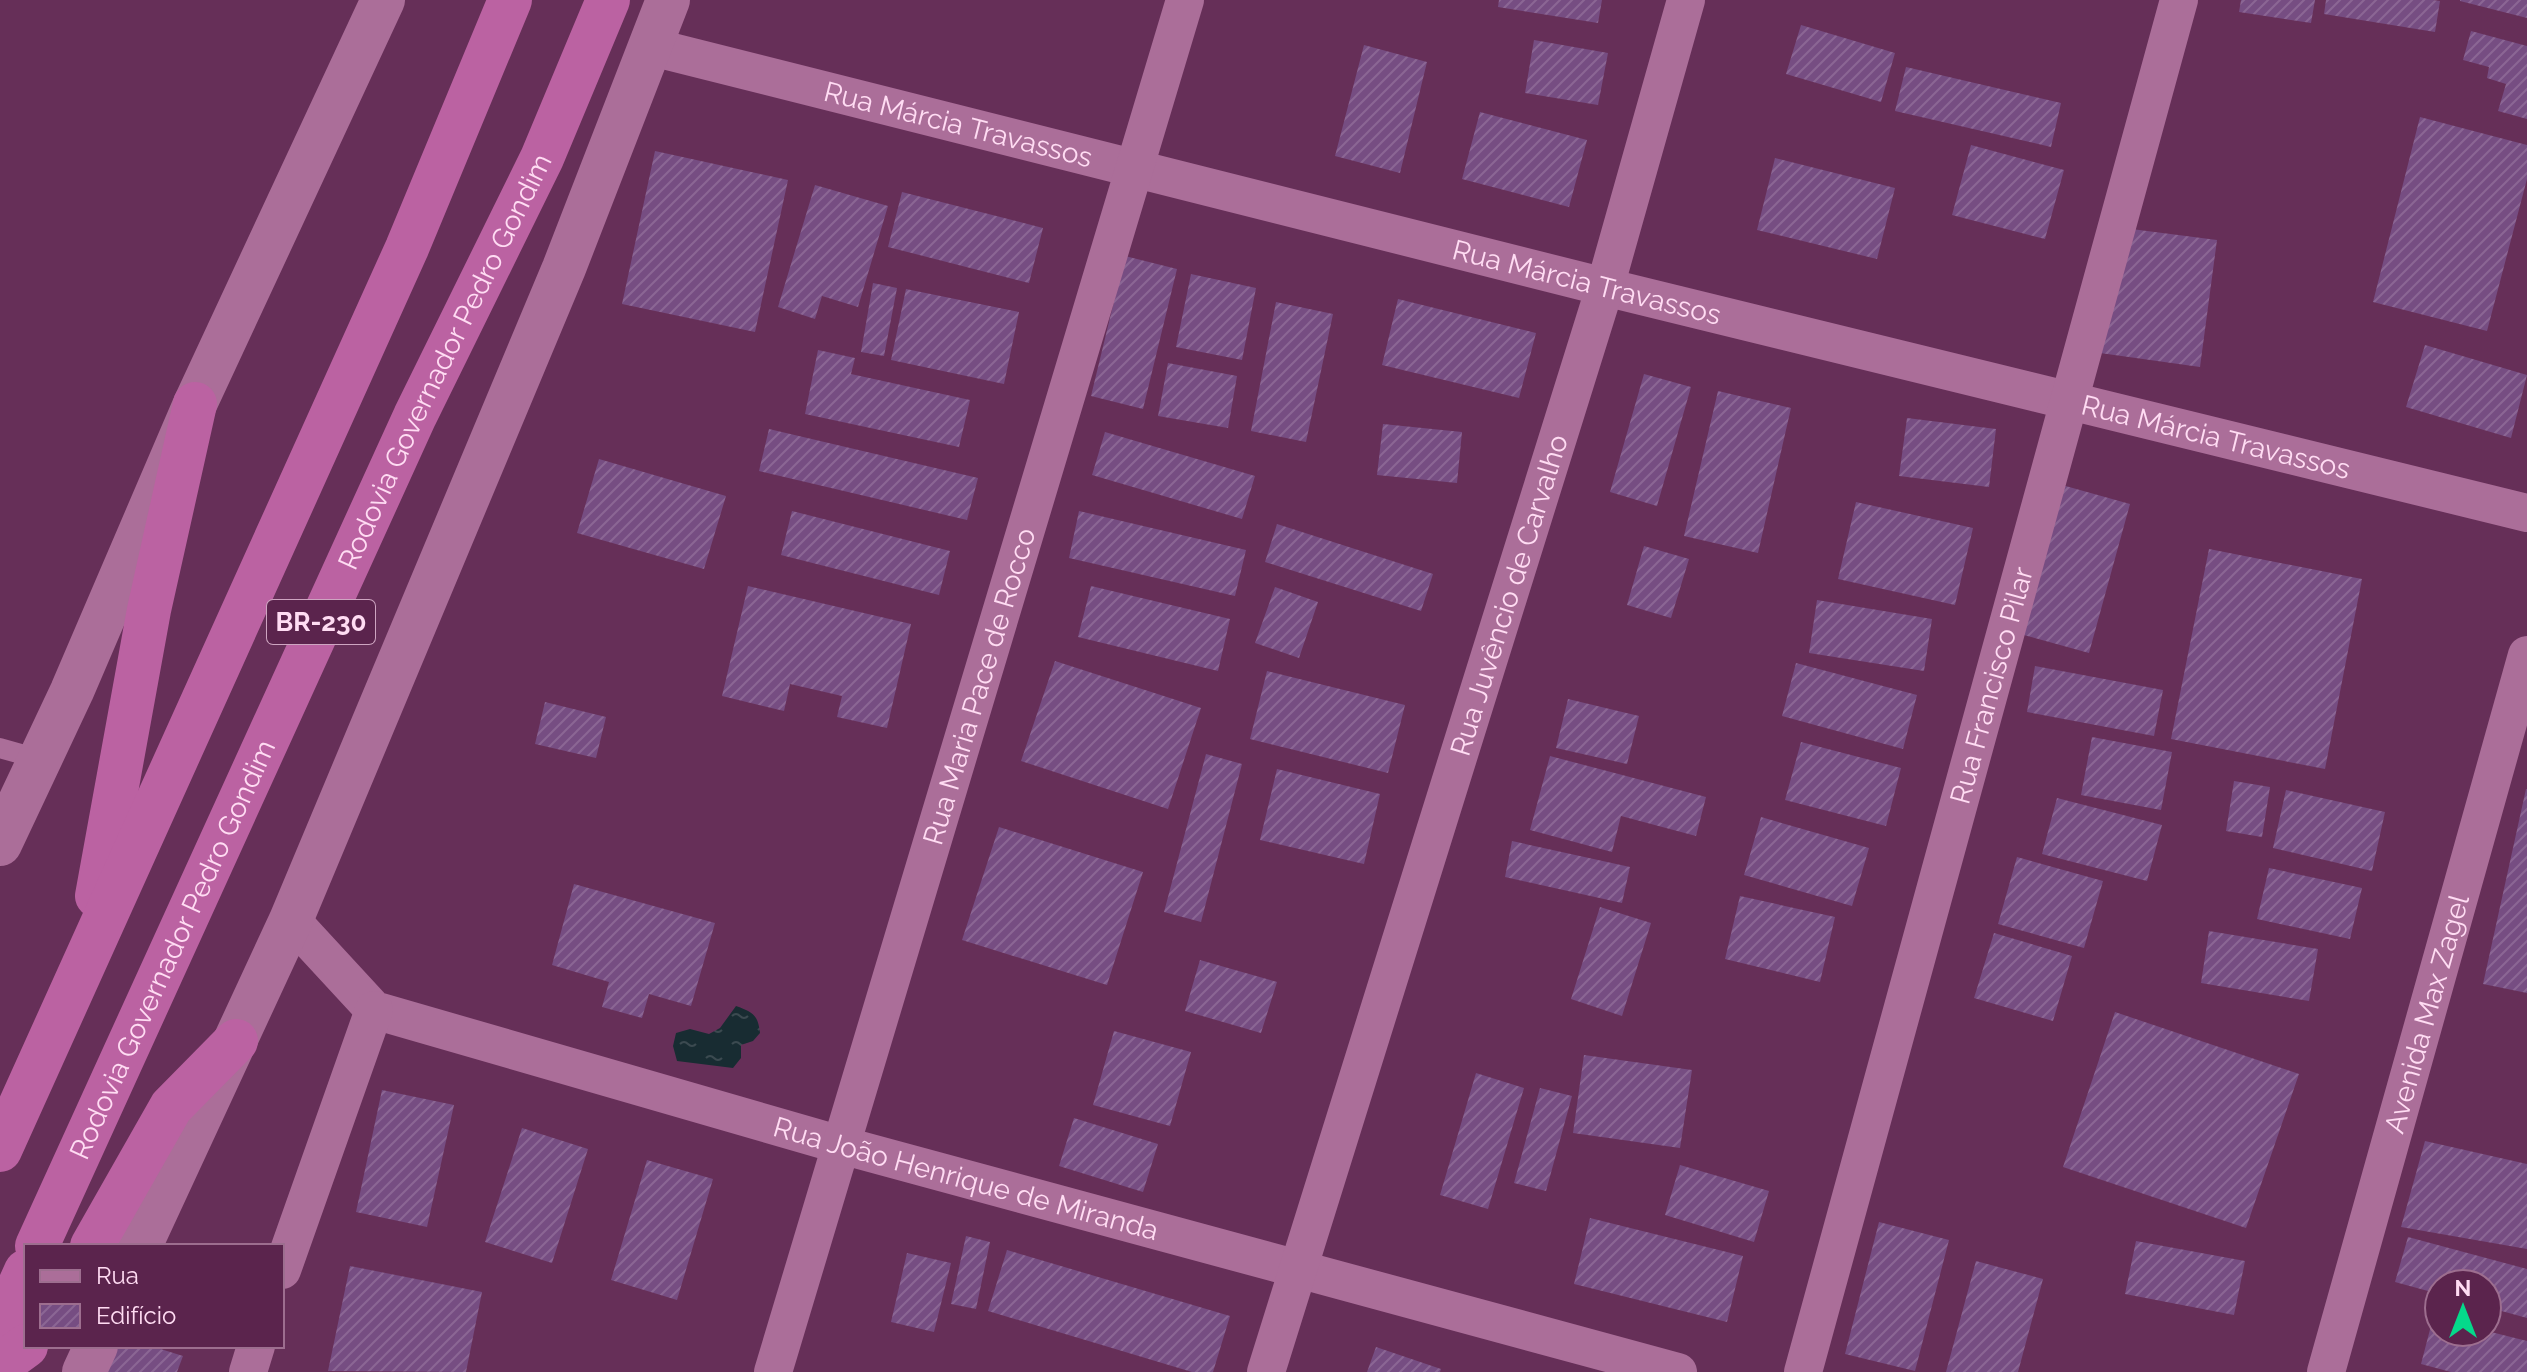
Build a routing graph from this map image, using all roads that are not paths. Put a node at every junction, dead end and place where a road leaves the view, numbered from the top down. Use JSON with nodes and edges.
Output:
{"nodes":[{"id":1,"x":383,"y":0,"type":"edge"},
{"id":2,"x":510,"y":0,"type":"edge"},
{"id":3,"x":608,"y":0,"type":"edge"},
{"id":4,"x":668,"y":0,"type":"edge"},
{"id":5,"x":1185,"y":0,"type":"edge"},
{"id":6,"x":1686,"y":0,"type":"edge"},
{"id":7,"x":2179,"y":0,"type":"edge"},
{"id":8,"x":648,"y":46,"type":"junction"},
{"id":9,"x":1135,"y":170,"type":"junction"},
{"id":10,"x":1605,"y":287,"type":"junction"},
{"id":11,"x":2068,"y":400,"type":"junction"},
{"id":12,"x":195,"y":404,"type":"junction"},
{"id":13,"x":2527,"y":513,"type":"edge"},
{"id":14,"x":2527,"y":655,"type":"edge"},
{"id":15,"x":19,"y":754,"type":"edge"},
{"id":16,"x":0,"y":844,"type":"edge"},
{"id":17,"x":291,"y":920,"type":"junction"},
{"id":18,"x":87,"y":959,"type":"junction"},
{"id":19,"x":374,"y":1010,"type":"junction"},
{"id":20,"x":236,"y":1041,"type":"junction"},
{"id":21,"x":841,"y":1145,"type":"junction"},
{"id":22,"x":0,"y":1150,"type":"edge"},
{"id":23,"x":38,"y":1244,"type":"edge"},
{"id":24,"x":93,"y":1244,"type":"edge"},
{"id":25,"x":141,"y":1244,"type":"edge"},
{"id":26,"x":284,"y":1264,"type":"edge"},
{"id":27,"x":1296,"y":1270,"type":"junction"},
{"id":28,"x":24,"y":1275,"type":"edge"},
{"id":29,"x":0,"y":1328,"type":"edge"},
{"id":30,"x":24,"y":1347,"type":"edge"},
{"id":31,"x":95,"y":1348,"type":"edge"},
{"id":32,"x":255,"y":1348,"type":"edge"},
{"id":33,"x":0,"y":1365,"type":"edge"},
{"id":34,"x":84,"y":1372,"type":"edge"},
{"id":35,"x":248,"y":1372,"type":"edge"},
{"id":36,"x":773,"y":1372,"type":"edge"},
{"id":37,"x":1266,"y":1372,"type":"edge"},
{"id":38,"x":1678,"y":1372,"type":"edge"},
{"id":39,"x":1803,"y":1372,"type":"edge"},
{"id":40,"x":2326,"y":1372,"type":"edge"}],
"edges":[{"from":1,"to":12,"type":"street"},
{"from":2,"to":18,"type":"highway","number":"BR-230"},
{"from":3,"to":23,"type":"highway","name":"Rodovia Governador Pedro Gondim","number":"BR-230"},
{"from":4,"to":8,"type":"street"},
{"from":5,"to":9,"type":"street","name":"Rua Maria Pace de Rocco"},
{"from":6,"to":10,"type":"street","name":"Rua Juvêncio de Carvalho"},
{"from":7,"to":11,"type":"street","name":"Rua Francisco Pilar"},
{"from":8,"to":9,"type":"street","name":"Rua Márcia Travassos"},
{"from":8,"to":17,"type":"street"},
{"from":9,"to":10,"type":"street","name":"Rua Márcia Travassos"},
{"from":9,"to":21,"type":"street","name":"Rua Maria Pace de Rocco"},
{"from":10,"to":11,"type":"street","name":"Rua Márcia Travassos"},
{"from":10,"to":27,"type":"street","name":"Rua Juvêncio de Carvalho"},
{"from":11,"to":13,"type":"street","name":"Rua Márcia Travassos"},
{"from":11,"to":39,"type":"street","name":"Rua Francisco Pilar"},
{"from":12,"to":15,"type":"street"},
{"from":12,"to":18,"type":"highway"},
{"from":14,"to":40,"type":"street","name":"Avenida Max Zagel"},
{"from":15,"to":16,"type":"street"},
{"from":17,"to":19,"type":"street"},
{"from":17,"to":20,"type":"street"},
{"from":18,"to":22,"type":"highway","number":"BR-230"},
{"from":19,"to":21,"type":"street","name":"Rua João Henrique de Miranda"},
{"from":19,"to":26,"type":"street"},
{"from":20,"to":24,"type":"highway"},
{"from":20,"to":25,"type":"street"},
{"from":21,"to":27,"type":"street","name":"Rua João Henrique de Miranda"},
{"from":21,"to":36,"type":"street","name":"Rua Maria Pace de Rocco"},
{"from":27,"to":37,"type":"street","name":"Rua Juvêncio de Carvalho"},
{"from":27,"to":38,"type":"street","name":"Rua João Henrique de Miranda"},
{"from":28,"to":29,"type":"highway"},
{"from":30,"to":33,"type":"highway"},
{"from":31,"to":34,"type":"street"},
{"from":32,"to":35,"type":"street"}]}
